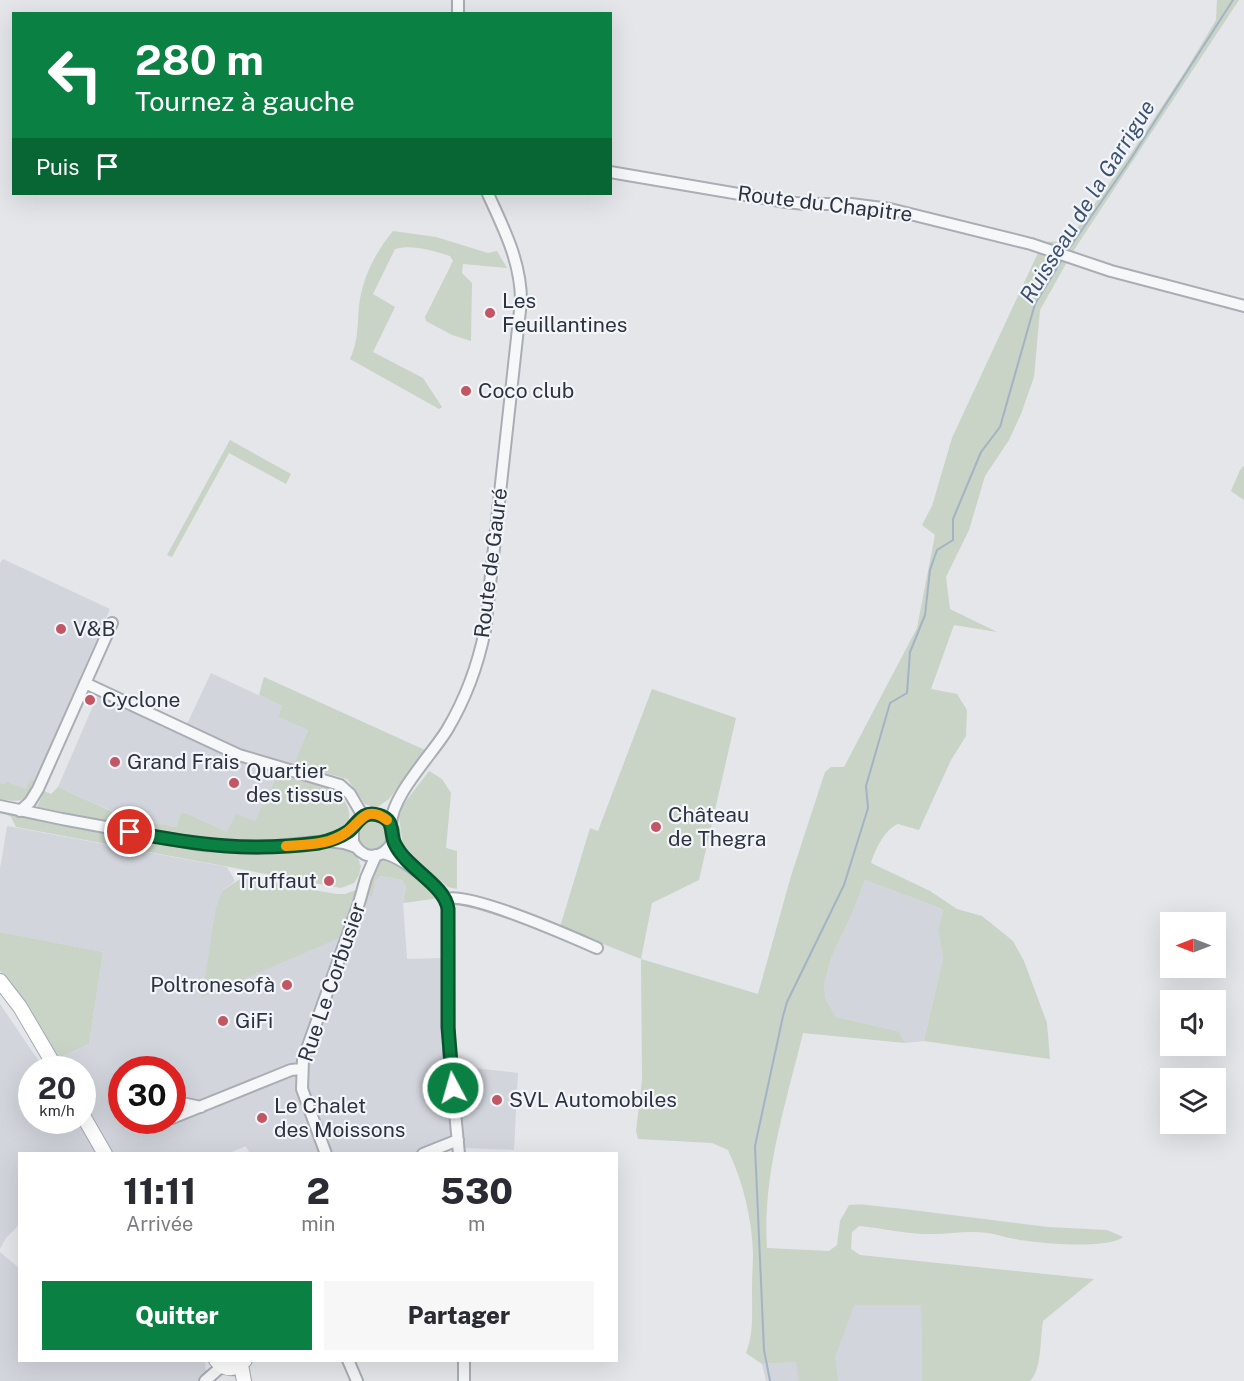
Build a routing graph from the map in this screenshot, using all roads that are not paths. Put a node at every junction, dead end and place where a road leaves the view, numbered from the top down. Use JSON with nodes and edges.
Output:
{"nodes":[{"id":1,"x":612,"y":172,"type":"edge"},
{"id":2,"x":481,"y":195,"type":"edge"},
{"id":3,"x":488,"y":195,"type":"edge"},
{"id":4,"x":1244,"y":306,"type":"edge"},
{"id":5,"x":519,"y":310,"type":"junction"},
{"id":6,"x":112,"y":623,"type":"dead end"},
{"id":7,"x":85,"y":683,"type":"junction"},
{"id":8,"x":401,"y":796,"type":"junction"},
{"id":9,"x":0,"y":806,"type":"edge"},
{"id":10,"x":20,"y":811,"type":"junction"},
{"id":11,"x":375,"y":814,"type":"junction"},
{"id":12,"x":363,"y":816,"type":"junction"},
{"id":13,"x":391,"y":825,"type":"junction"},
{"id":14,"x":354,"y":826,"type":"junction"},
{"id":15,"x":393,"y":840,"type":"junction"},
{"id":16,"x":328,"y":841,"type":"junction"},
{"id":17,"x":357,"y":849,"type":"junction"},
{"id":18,"x":379,"y":854,"type":"junction"},
{"id":19,"x":409,"y":864,"type":"junction"},
{"id":20,"x":366,"y":878,"type":"junction"},
{"id":21,"x":446,"y":899,"type":"junction"},
{"id":22,"x":597,"y":948,"type":"dead end"},
{"id":23,"x":0,"y":981,"type":"edge"},
{"id":24,"x":49,"y":1056,"type":"edge"},
{"id":25,"x":301,"y":1069,"type":"junction"},
{"id":26,"x":186,"y":1104,"type":"edge"},
{"id":27,"x":201,"y":1107,"type":"junction"},
{"id":28,"x":186,"y":1113,"type":"edge"},
{"id":29,"x":94,"y":1134,"type":"edge"},
{"id":30,"x":458,"y":1140,"type":"junction"},
{"id":31,"x":104,"y":1152,"type":"edge"},
{"id":32,"x":325,"y":1152,"type":"edge"},
{"id":33,"x":428,"y":1152,"type":"edge"},
{"id":34,"x":459,"y":1152,"type":"edge"},
{"id":35,"x":349,"y":1362,"type":"edge"},
{"id":36,"x":464,"y":1362,"type":"edge"},
{"id":37,"x":229,"y":1366,"type":"edge"},
{"id":38,"x":207,"y":1378,"type":"edge"},
{"id":39,"x":244,"y":1381,"type":"edge"},
{"id":40,"x":357,"y":1381,"type":"edge"},
{"id":41,"x":464,"y":1381,"type":"edge"}],
"edges":[{"from":1,"to":4,"type":"street","name":"Route du Chapitre"},
{"from":2,"to":5,"type":"street","name":"Route de Gauré"},
{"from":3,"to":5,"type":"street","name":"Route de Gauré"},
{"from":5,"to":8,"type":"street","name":"Route de Gauré"},
{"from":6,"to":7,"type":"street"},
{"from":7,"to":10,"type":"street"},
{"from":7,"to":12,"type":"street"},
{"from":8,"to":11,"type":"street","name":"Route de Gauré"},
{"from":8,"to":13,"type":"street","name":"Route de Gauré"},
{"from":9,"to":10,"type":"street"},
{"from":10,"to":16,"type":"street"},
{"from":11,"to":12,"type":"street"},
{"from":11,"to":13,"type":"street"},
{"from":12,"to":14,"type":"street"},
{"from":13,"to":15,"type":"street"},
{"from":14,"to":16,"type":"street"},
{"from":14,"to":17,"type":"street"},
{"from":15,"to":18,"type":"street"},
{"from":15,"to":19,"type":"street"},
{"from":16,"to":17,"type":"street"},
{"from":17,"to":18,"type":"street"},
{"from":17,"to":20,"type":"street","name":"Rue Le Corbusier"},
{"from":18,"to":19,"type":"street"},
{"from":18,"to":20,"type":"street","name":"Rue Le Corbusier"},
{"from":19,"to":21,"type":"street"},
{"from":20,"to":25,"type":"street","name":"Rue Le Corbusier"},
{"from":21,"to":22,"type":"street"},
{"from":21,"to":30,"type":"street"},
{"from":23,"to":24,"type":"main road"},
{"from":25,"to":27,"type":"street"},
{"from":25,"to":32,"type":"street","name":"Rue Le Corbusier"},
{"from":26,"to":27,"type":"street"},
{"from":27,"to":28,"type":"street"},
{"from":29,"to":31,"type":"main road"},
{"from":30,"to":33,"type":"street"},
{"from":30,"to":34,"type":"street"},
{"from":35,"to":40,"type":"street"},
{"from":36,"to":41,"type":"street"},
{"from":37,"to":38,"type":"street"},
{"from":37,"to":39,"type":"main road"}]}
